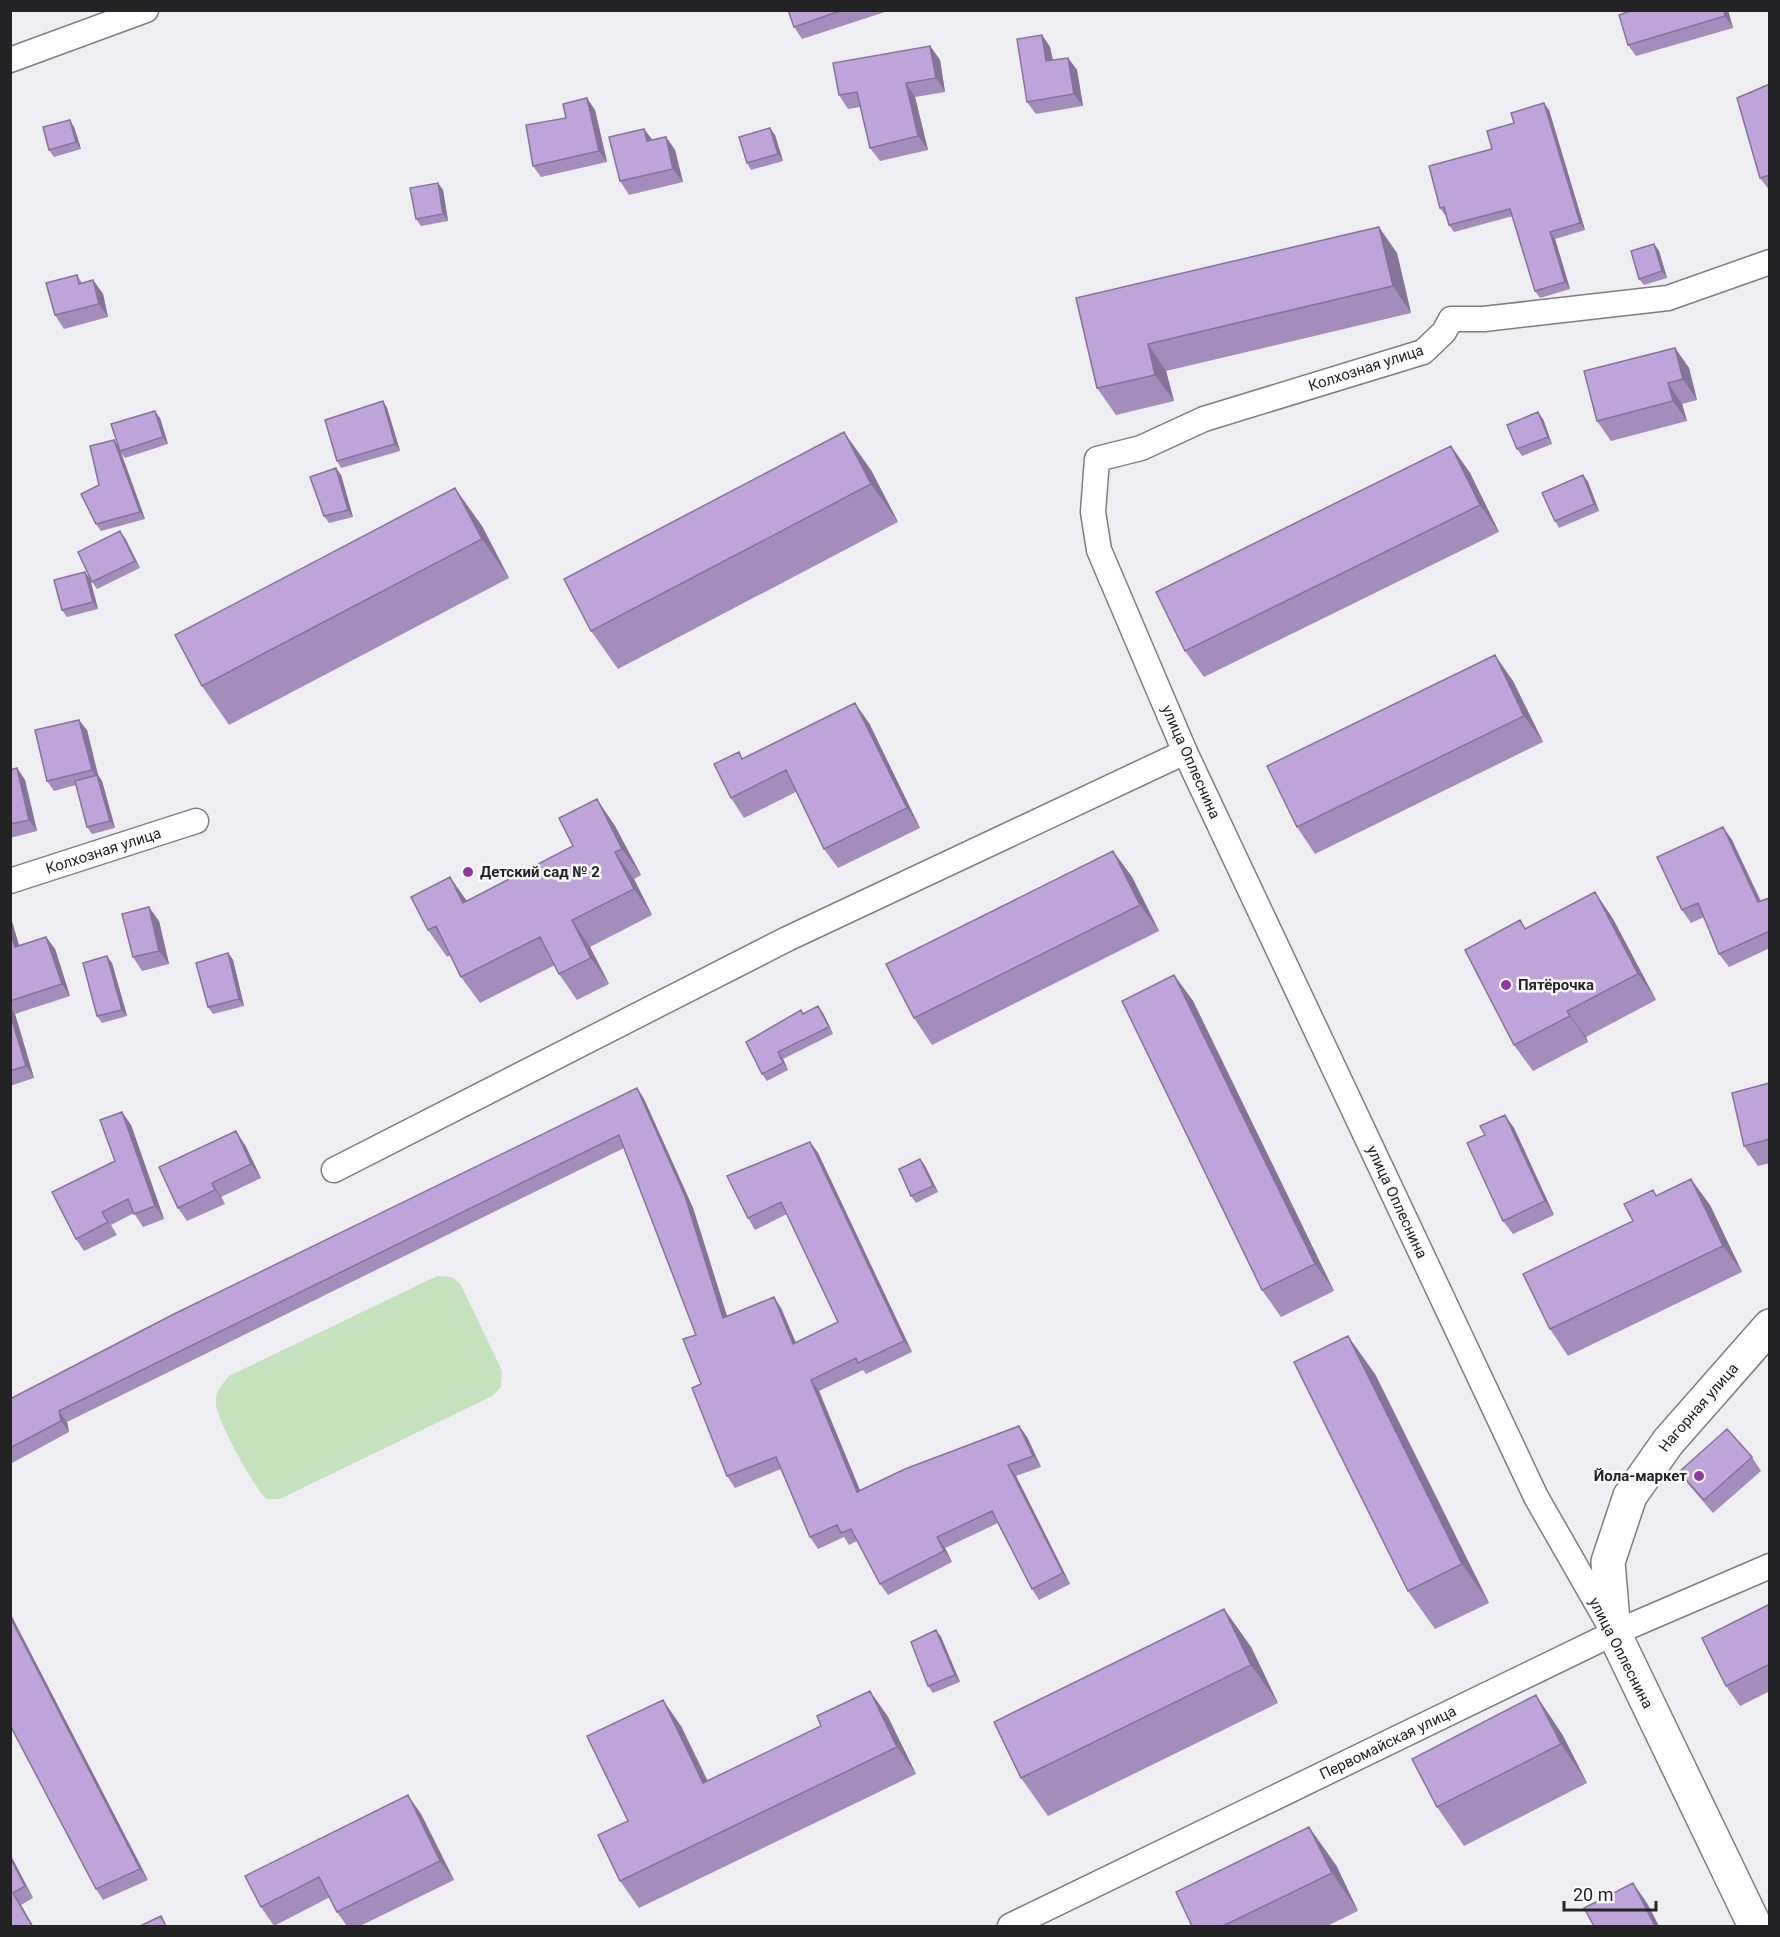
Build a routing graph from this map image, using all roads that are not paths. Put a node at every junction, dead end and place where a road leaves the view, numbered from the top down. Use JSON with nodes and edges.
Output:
{"nodes":[{"id":1,"x":146,"y":10,"type":"edge"},
{"id":2,"x":10,"y":60,"type":"edge"},
{"id":3,"x":1770,"y":262,"type":"edge"},
{"id":4,"x":1097,"y":459,"type":"joint"},
{"id":5,"x":1185,"y":752,"type":"junction"},
{"id":6,"x":196,"y":821,"type":"dead end"},
{"id":7,"x":10,"y":881,"type":"edge"},
{"id":8,"x":334,"y":1170,"type":"dead end"},
{"id":9,"x":1770,"y":1326,"type":"edge"},
{"id":10,"x":1770,"y":1566,"type":"edge"},
{"id":11,"x":1614,"y":1633,"type":"junction"},
{"id":12,"x":1010,"y":1926,"type":"edge"},
{"id":13,"x":1755,"y":1926,"type":"edge"}],
"edges":[{"from":1,"to":2,"type":"street"},
{"from":3,"to":4,"type":"street","name":"Колхозная улица"},
{"from":4,"to":5,"type":"street","name":"улица Оплеснина"},
{"from":5,"to":8,"type":"street"},
{"from":5,"to":11,"type":"street","name":"улица Оплеснина"},
{"from":6,"to":7,"type":"street","name":"Колхозная улица"},
{"from":9,"to":11,"type":"main road","name":"Нагорная улица"},
{"from":10,"to":11,"type":"street","name":"Первомайская улица"},
{"from":11,"to":12,"type":"street","name":"Первомайская улица"},
{"from":11,"to":13,"type":"main road","name":"улица Оплеснина"}]}
